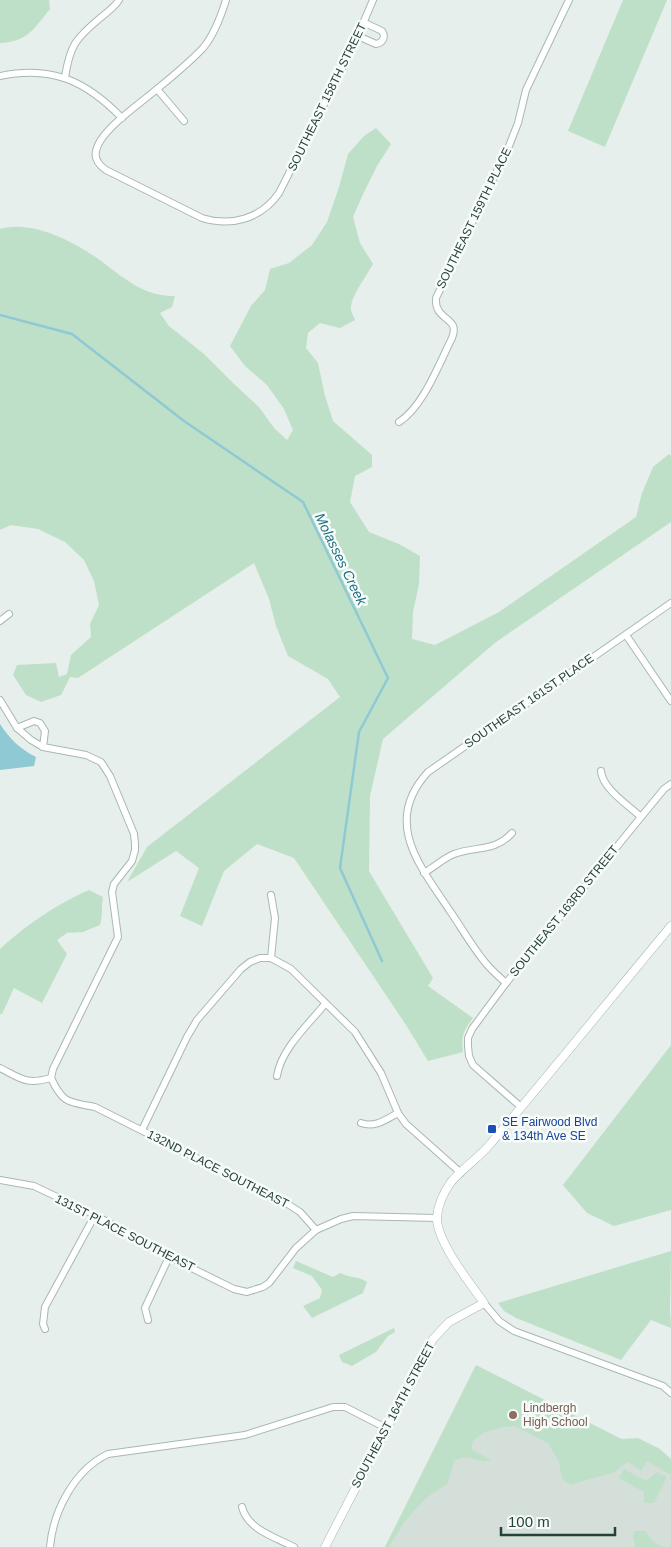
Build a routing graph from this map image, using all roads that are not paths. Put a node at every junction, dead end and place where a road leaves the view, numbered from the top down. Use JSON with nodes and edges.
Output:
{"nodes":[{"id":1,"x":119,"y":0,"type":"edge"},
{"id":2,"x":226,"y":0,"type":"edge"},
{"id":3,"x":373,"y":0,"type":"edge"},
{"id":4,"x":569,"y":0,"type":"edge"},
{"id":5,"x":364,"y":23,"type":"junction"},
{"id":6,"x":358,"y":36,"type":"junction"},
{"id":7,"x":0,"y":76,"type":"edge"},
{"id":8,"x":65,"y":77,"type":"junction"},
{"id":9,"x":157,"y":89,"type":"junction"},
{"id":10,"x":122,"y":118,"type":"junction"},
{"id":11,"x":184,"y":120,"type":"dead end"},
{"id":12,"x":399,"y":422,"type":"dead end"},
{"id":13,"x":671,"y":603,"type":"edge"},
{"id":14,"x":10,"y":614,"type":"dead end"},
{"id":15,"x":0,"y":621,"type":"edge"},
{"id":16,"x":626,"y":635,"type":"junction"},
{"id":17,"x":0,"y":700,"type":"edge"},
{"id":18,"x":671,"y":701,"type":"edge"},
{"id":19,"x":17,"y":728,"type":"junction"},
{"id":20,"x":43,"y":747,"type":"junction"},
{"id":21,"x":601,"y":771,"type":"dead end"},
{"id":22,"x":671,"y":784,"type":"edge"},
{"id":23,"x":641,"y":817,"type":"junction"},
{"id":24,"x":512,"y":833,"type":"dead end"},
{"id":25,"x":424,"y":873,"type":"junction"},
{"id":26,"x":271,"y":895,"type":"dead end"},
{"id":27,"x":671,"y":926,"type":"edge"},
{"id":28,"x":271,"y":958,"type":"junction"},
{"id":29,"x":506,"y":982,"type":"junction"},
{"id":30,"x":325,"y":1004,"type":"junction"},
{"id":31,"x":0,"y":1068,"type":"edge"},
{"id":32,"x":277,"y":1076,"type":"dead end"},
{"id":33,"x":51,"y":1078,"type":"junction"},
{"id":34,"x":521,"y":1107,"type":"junction"},
{"id":35,"x":398,"y":1113,"type":"junction"},
{"id":36,"x":361,"y":1123,"type":"dead end"},
{"id":37,"x":142,"y":1130,"type":"junction"},
{"id":38,"x":461,"y":1173,"type":"junction"},
{"id":39,"x":0,"y":1180,"type":"edge"},
{"id":40,"x":95,"y":1216,"type":"junction"},
{"id":41,"x":437,"y":1218,"type":"junction"},
{"id":42,"x":316,"y":1230,"type":"junction"},
{"id":43,"x":170,"y":1257,"type":"junction"},
{"id":44,"x":484,"y":1302,"type":"junction"},
{"id":45,"x":148,"y":1320,"type":"dead end"},
{"id":46,"x":45,"y":1329,"type":"dead end"},
{"id":47,"x":671,"y":1393,"type":"edge"},
{"id":48,"x":386,"y":1428,"type":"junction"},
{"id":49,"x":242,"y":1507,"type":"dead end"},
{"id":50,"x":50,"y":1547,"type":"edge"},
{"id":51,"x":294,"y":1547,"type":"edge"},
{"id":52,"x":325,"y":1547,"type":"edge"}],
"edges":[{"from":1,"to":8,"type":"street"},
{"from":2,"to":9,"type":"street"},
{"from":3,"to":5,"type":"street","name":"SOUTHEAST 158TH STREET"},
{"from":4,"to":12,"type":"street","name":"SOUTHEAST 159TH PLACE"},
{"from":5,"to":6,"type":"street","name":"SOUTHEAST 158TH STREET"},
{"from":5,"to":6,"type":"street"},
{"from":6,"to":10,"type":"street","name":"SOUTHEAST 158TH STREET"},
{"from":7,"to":8,"type":"street"},
{"from":8,"to":10,"type":"street"},
{"from":9,"to":10,"type":"street"},
{"from":9,"to":11,"type":"street"},
{"from":13,"to":16,"type":"street","name":"SOUTHEAST 161ST PLACE"},
{"from":14,"to":15,"type":"street"},
{"from":16,"to":18,"type":"street"},
{"from":16,"to":25,"type":"street","name":"SOUTHEAST 161ST PLACE"},
{"from":17,"to":19,"type":"street"},
{"from":19,"to":20,"type":"street"},
{"from":19,"to":20,"type":"street"},
{"from":20,"to":33,"type":"street"},
{"from":21,"to":23,"type":"street"},
{"from":22,"to":23,"type":"street","name":"SOUTHEAST 163RD STREET"},
{"from":23,"to":29,"type":"street","name":"SOUTHEAST 163RD STREET"},
{"from":24,"to":25,"type":"street"},
{"from":25,"to":29,"type":"street"},
{"from":26,"to":28,"type":"street"},
{"from":27,"to":34,"type":"street"},
{"from":28,"to":30,"type":"street"},
{"from":28,"to":37,"type":"street"},
{"from":29,"to":34,"type":"street","name":"SOUTHEAST 163RD STREET"},
{"from":30,"to":32,"type":"street"},
{"from":30,"to":35,"type":"street"},
{"from":31,"to":33,"type":"street"},
{"from":33,"to":37,"type":"street","name":"132ND PLACE SOUTHEAST"},
{"from":34,"to":38,"type":"street"},
{"from":35,"to":36,"type":"street"},
{"from":35,"to":38,"type":"street"},
{"from":37,"to":42,"type":"street","name":"132ND PLACE SOUTHEAST"},
{"from":38,"to":41,"type":"street"},
{"from":39,"to":40,"type":"street","name":"131ST PLACE SOUTHEAST"},
{"from":40,"to":43,"type":"street","name":"131ST PLACE SOUTHEAST"},
{"from":40,"to":46,"type":"street"},
{"from":41,"to":42,"type":"street"},
{"from":41,"to":44,"type":"street"},
{"from":42,"to":43,"type":"street","name":"131ST PLACE SOUTHEAST"},
{"from":43,"to":45,"type":"street"},
{"from":44,"to":47,"type":"street"},
{"from":44,"to":48,"type":"street","name":"SOUTHEAST 164TH STREET"},
{"from":48,"to":50,"type":"street"},
{"from":48,"to":52,"type":"street","name":"SOUTHEAST 164TH STREET"},
{"from":49,"to":51,"type":"street"}]}
